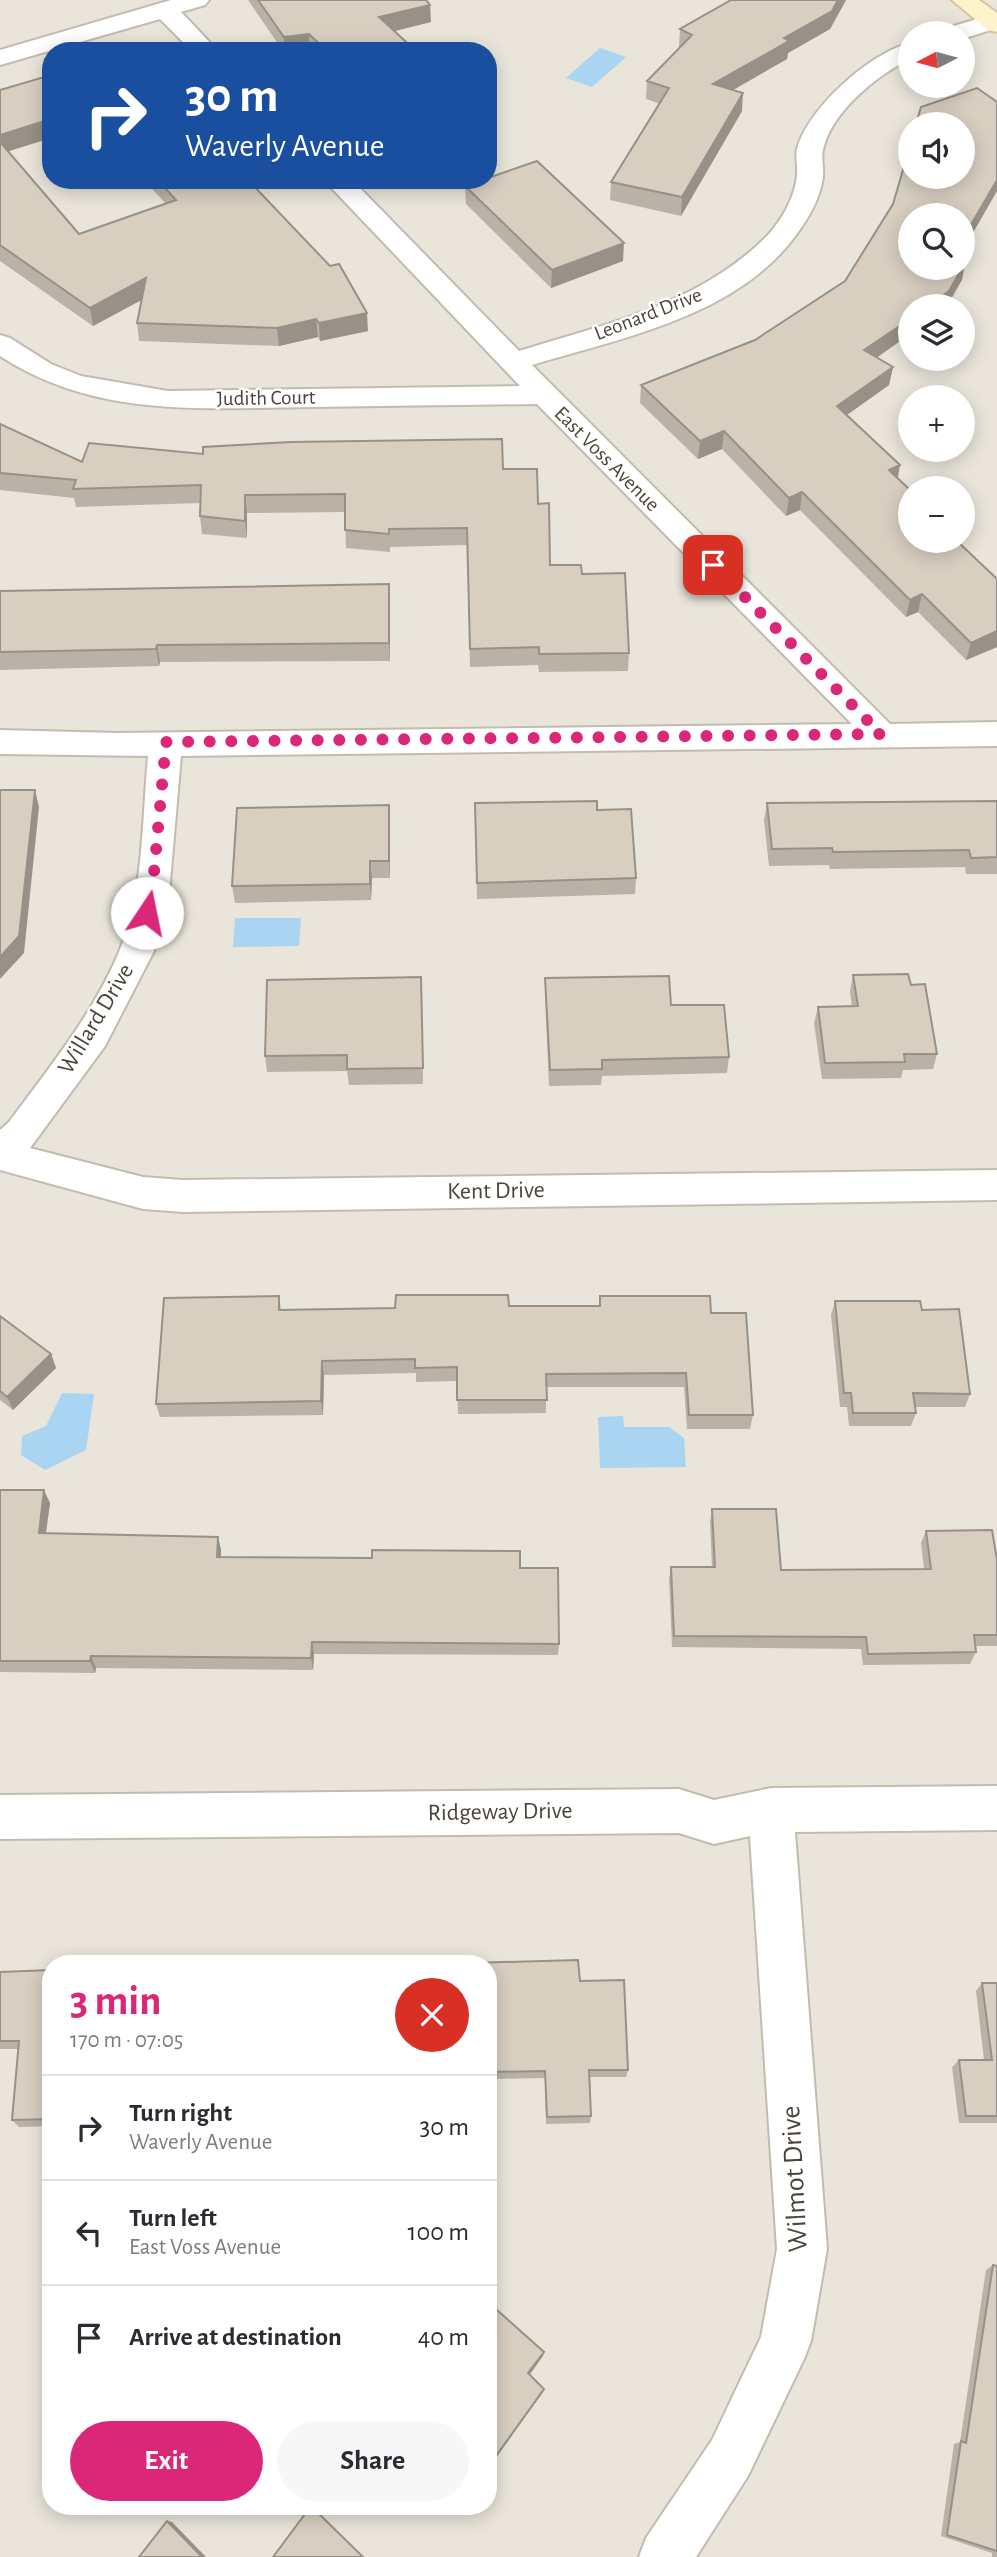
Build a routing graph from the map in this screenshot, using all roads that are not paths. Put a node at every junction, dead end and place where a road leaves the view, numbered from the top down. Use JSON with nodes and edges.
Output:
{"nodes":[{"id":1,"x":197,"y":0,"type":"edge"},
{"id":2,"x":964,"y":0,"type":"edge"},
{"id":3,"x":165,"y":10,"type":"junction"},
{"id":4,"x":995,"y":22,"type":"edge"},
{"id":5,"x":975,"y":28,"type":"edge"},
{"id":6,"x":55,"y":42,"type":"edge"},
{"id":7,"x":197,"y":42,"type":"edge"},
{"id":8,"x":42,"y":46,"type":"edge"},
{"id":9,"x":0,"y":58,"type":"edge"},
{"id":10,"x":898,"y":58,"type":"edge"},
{"id":11,"x":346,"y":189,"type":"edge"},
{"id":12,"x":0,"y":344,"type":"edge"},
{"id":13,"x":513,"y":362,"type":"junction"},
{"id":14,"x":544,"y":395,"type":"junction"},
{"id":15,"x":881,"y":734,"type":"junction"},
{"id":16,"x":997,"y":734,"type":"edge"},
{"id":17,"x":0,"y":742,"type":"edge"},
{"id":18,"x":166,"y":742,"type":"junction"},
{"id":19,"x":0,"y":1153,"type":"edge"},
{"id":20,"x":997,"y":1185,"type":"edge"},
{"id":21,"x":997,"y":1808,"type":"edge"},
{"id":22,"x":771,"y":1810,"type":"junction"},
{"id":23,"x":0,"y":1817,"type":"edge"},
{"id":24,"x":665,"y":2557,"type":"edge"}],
"edges":[{"from":1,"to":3,"type":"street"},
{"from":2,"to":4,"type":"main road"},
{"from":3,"to":6,"type":"street"},
{"from":3,"to":7,"type":"street"},
{"from":4,"to":5,"type":"street"},
{"from":8,"to":9,"type":"street"},
{"from":10,"to":13,"type":"street","name":"Leonard Drive"},
{"from":11,"to":13,"type":"street","name":"East Voss Avenue"},
{"from":12,"to":14,"type":"street","name":"Judith Court"},
{"from":13,"to":14,"type":"street","name":"East Voss Avenue"},
{"from":14,"to":15,"type":"street","name":"East Voss Avenue"},
{"from":15,"to":16,"type":"street"},
{"from":15,"to":18,"type":"street"},
{"from":17,"to":18,"type":"street"},
{"from":18,"to":19,"type":"street","name":"Willard Drive"},
{"from":19,"to":20,"type":"street","name":"Kent Drive"},
{"from":21,"to":22,"type":"street","name":"Ridgeway Drive"},
{"from":22,"to":23,"type":"street","name":"Ridgeway Drive"},
{"from":22,"to":24,"type":"street","name":"Wilmot Drive"}]}
